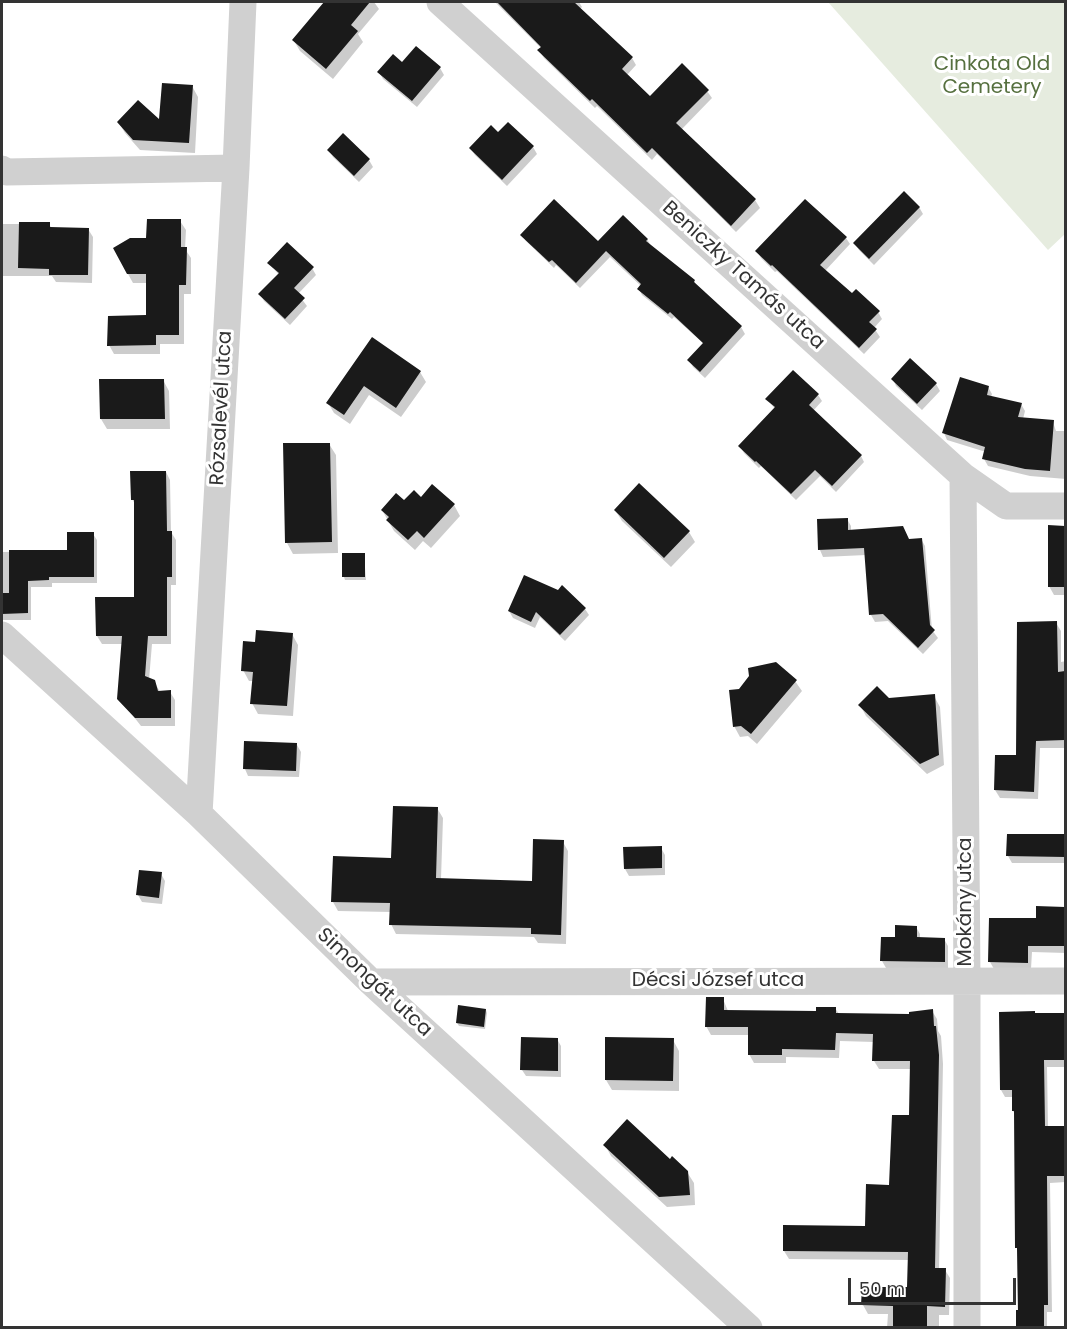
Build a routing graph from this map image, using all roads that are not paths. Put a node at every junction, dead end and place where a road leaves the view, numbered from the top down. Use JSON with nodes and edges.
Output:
{"nodes":[{"id":1,"x":243,"y":2,"type":"edge"},
{"id":2,"x":440,"y":2,"type":"edge"},
{"id":3,"x":236,"y":168,"type":"junction"},
{"id":4,"x":2,"y":169,"type":"edge"},
{"id":5,"x":963,"y":476,"type":"junction"},
{"id":6,"x":1065,"y":506,"type":"edge"},
{"id":7,"x":2,"y":635,"type":"edge"},
{"id":8,"x":199,"y":814,"type":"junction"},
{"id":9,"x":967,"y":980,"type":"junction"},
{"id":10,"x":1065,"y":981,"type":"edge"},
{"id":11,"x":371,"y":982,"type":"junction"},
{"id":12,"x":749,"y":1328,"type":"edge"},
{"id":13,"x":967,"y":1328,"type":"edge"}],
"edges":[{"from":1,"to":3,"type":"street","name":"Rózsalevél utca"},
{"from":2,"to":5,"type":"street","name":"Beniczky Tamás utca"},
{"from":3,"to":4,"type":"street"},
{"from":3,"to":8,"type":"street","name":"Rózsalevél utca"},
{"from":5,"to":6,"type":"street","name":"Beniczky Tamás utca"},
{"from":5,"to":9,"type":"street","name":"Mokány utca"},
{"from":7,"to":8,"type":"street","name":"Simongát utca"},
{"from":8,"to":11,"type":"street","name":"Simongát utca"},
{"from":9,"to":10,"type":"street","name":"Décsi József utca"},
{"from":9,"to":11,"type":"street","name":"Décsi József utca"},
{"from":9,"to":13,"type":"street","name":"Mokány utca"},
{"from":11,"to":12,"type":"street","name":"Simongát utca"}]}
